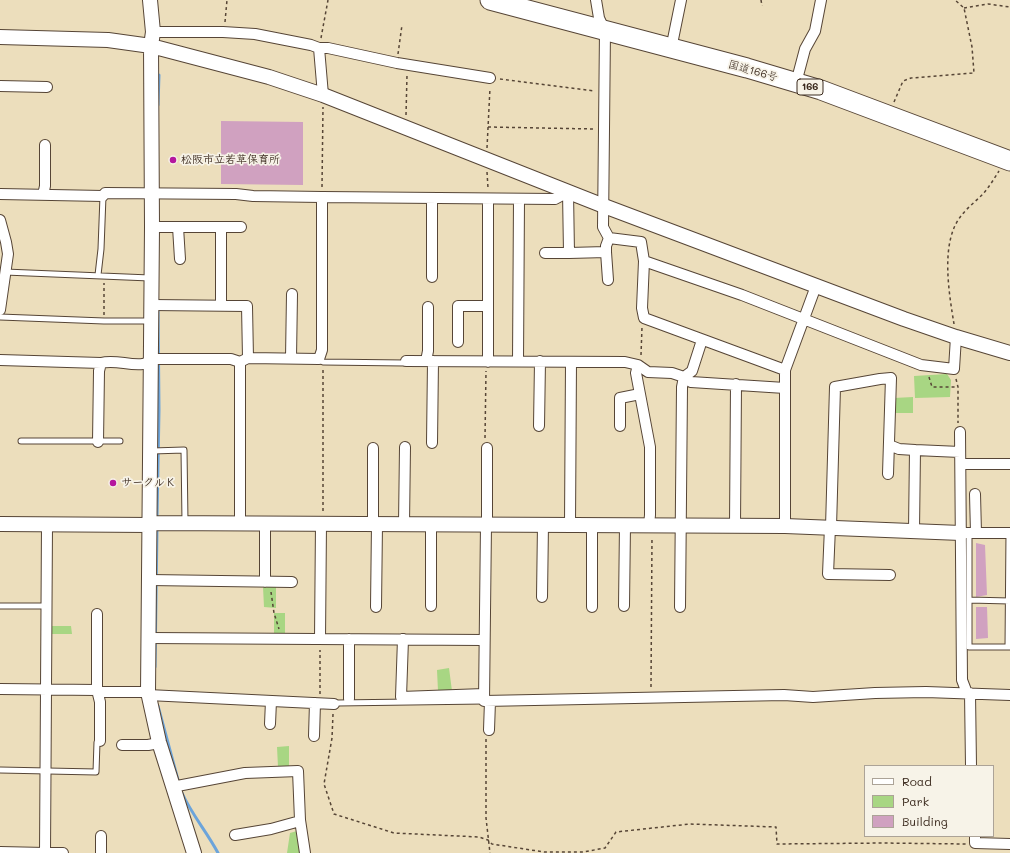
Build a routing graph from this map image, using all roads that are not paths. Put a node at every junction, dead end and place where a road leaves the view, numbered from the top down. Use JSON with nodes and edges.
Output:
{"nodes":[{"id":1,"x":150,"y":0,"type":"edge"},
{"id":2,"x":490,"y":0,"type":"edge"},
{"id":3,"x":596,"y":0,"type":"edge"},
{"id":4,"x":681,"y":0,"type":"edge"},
{"id":5,"x":821,"y":0,"type":"edge"},
{"id":6,"x":605,"y":31,"type":"junction"},
{"id":7,"x":0,"y":37,"type":"edge"},
{"id":8,"x":152,"y":39,"type":"junction"},
{"id":9,"x":319,"y":48,"type":"junction"},
{"id":10,"x":671,"y":49,"type":"junction"},
{"id":11,"x":490,"y":78,"type":"road end"},
{"id":12,"x":796,"y":83,"type":"junction"},
{"id":13,"x":0,"y":86,"type":"edge"},
{"id":14,"x":47,"y":87,"type":"dead end"},
{"id":15,"x":323,"y":95,"type":"junction"},
{"id":16,"x":45,"y":145,"type":"dead end"},
{"id":17,"x":1008,"y":161,"type":"edge"},
{"id":18,"x":568,"y":192,"type":"junction"},
{"id":19,"x":156,"y":193,"type":"junction"},
{"id":20,"x":0,"y":194,"type":"edge"},
{"id":21,"x":43,"y":195,"type":"junction"},
{"id":22,"x":103,"y":196,"type":"junction"},
{"id":23,"x":322,"y":197,"type":"junction"},
{"id":24,"x":432,"y":198,"type":"junction"},
{"id":25,"x":488,"y":199,"type":"junction"},
{"id":26,"x":519,"y":199,"type":"junction"},
{"id":27,"x":604,"y":206,"type":"junction"},
{"id":28,"x":0,"y":220,"type":"edge"},
{"id":29,"x":156,"y":227,"type":"junction"},
{"id":30,"x":178,"y":227,"type":"junction"},
{"id":31,"x":221,"y":227,"type":"junction"},
{"id":32,"x":241,"y":227,"type":"dead end"},
{"id":33,"x":609,"y":238,"type":"junction"},
{"id":34,"x":606,"y":252,"type":"junction"},
{"id":35,"x":545,"y":253,"type":"dead end"},
{"id":36,"x":569,"y":253,"type":"junction"},
{"id":37,"x":180,"y":260,"type":"dead end"},
{"id":38,"x":644,"y":261,"type":"junction"},
{"id":39,"x":5,"y":272,"type":"junction"},
{"id":40,"x":98,"y":276,"type":"junction"},
{"id":41,"x":432,"y":277,"type":"dead end"},
{"id":42,"x":151,"y":278,"type":"junction"},
{"id":43,"x":608,"y":280,"type":"dead end"},
{"id":44,"x":816,"y":286,"type":"junction"},
{"id":45,"x":292,"y":294,"type":"dead end"},
{"id":46,"x":156,"y":305,"type":"junction"},
{"id":47,"x":221,"y":305,"type":"junction"},
{"id":48,"x":488,"y":306,"type":"junction"},
{"id":49,"x":428,"y":307,"type":"dead end"},
{"id":50,"x":0,"y":310,"type":"edge"},
{"id":51,"x":0,"y":317,"type":"edge"},
{"id":52,"x":803,"y":320,"type":"junction"},
{"id":53,"x":152,"y":321,"type":"junction"},
{"id":54,"x":956,"y":337,"type":"junction"},
{"id":55,"x":702,"y":340,"type":"junction"},
{"id":56,"x":458,"y":342,"type":"dead end"},
{"id":57,"x":1010,"y":353,"type":"edge"},
{"id":58,"x":291,"y":358,"type":"junction"},
{"id":59,"x":0,"y":360,"type":"edge"},
{"id":60,"x":156,"y":360,"type":"junction"},
{"id":61,"x":244,"y":360,"type":"junction"},
{"id":62,"x":321,"y":360,"type":"junction"},
{"id":63,"x":406,"y":361,"type":"joint"},
{"id":64,"x":430,"y":361,"type":"junction"},
{"id":65,"x":518,"y":361,"type":"junction"},
{"id":66,"x":540,"y":361,"type":"junction"},
{"id":67,"x":487,"y":362,"type":"junction"},
{"id":68,"x":571,"y":362,"type":"junction"},
{"id":69,"x":101,"y":363,"type":"junction"},
{"id":70,"x":638,"y":365,"type":"junction"},
{"id":71,"x":785,"y":370,"type":"junction"},
{"id":72,"x":684,"y":377,"type":"junction"},
{"id":73,"x":736,"y":384,"type":"junction"},
{"id":74,"x":785,"y":388,"type":"junction"},
{"id":75,"x":640,"y":394,"type":"junction"},
{"id":76,"x":539,"y":426,"type":"dead end"},
{"id":77,"x":620,"y":426,"type":"dead end"},
{"id":78,"x":960,"y":432,"type":"road end"},
{"id":79,"x":21,"y":441,"type":"dead end"},
{"id":80,"x":120,"y":441,"type":"dead end"},
{"id":81,"x":98,"y":442,"type":"junction"},
{"id":82,"x":432,"y":443,"type":"dead end"},
{"id":83,"x":889,"y":445,"type":"junction"},
{"id":84,"x":405,"y":447,"type":"dead end"},
{"id":85,"x":373,"y":448,"type":"dead end"},
{"id":86,"x":487,"y":448,"type":"road end"},
{"id":87,"x":915,"y":450,"type":"junction"},
{"id":88,"x":155,"y":451,"type":"junction"},
{"id":89,"x":960,"y":452,"type":"junction"},
{"id":90,"x":960,"y":464,"type":"junction"},
{"id":91,"x":1010,"y":464,"type":"edge"},
{"id":92,"x":888,"y":474,"type":"dead end"},
{"id":93,"x":976,"y":494,"type":"dead end"},
{"id":94,"x":154,"y":523,"type":"junction"},
{"id":95,"x":184,"y":523,"type":"junction"},
{"id":96,"x":240,"y":523,"type":"junction"},
{"id":97,"x":265,"y":523,"type":"junction"},
{"id":98,"x":322,"y":523,"type":"junction"},
{"id":99,"x":0,"y":524,"type":"edge"},
{"id":100,"x":47,"y":524,"type":"junction"},
{"id":101,"x":375,"y":524,"type":"junction"},
{"id":102,"x":404,"y":524,"type":"junction"},
{"id":103,"x":432,"y":524,"type":"junction"},
{"id":104,"x":486,"y":524,"type":"junction"},
{"id":105,"x":543,"y":524,"type":"junction"},
{"id":106,"x":570,"y":524,"type":"junction"},
{"id":107,"x":592,"y":524,"type":"junction"},
{"id":108,"x":626,"y":525,"type":"junction"},
{"id":109,"x":649,"y":525,"type":"junction"},
{"id":110,"x":681,"y":525,"type":"junction"},
{"id":111,"x":735,"y":526,"type":"junction"},
{"id":112,"x":785,"y":526,"type":"junction"},
{"id":113,"x":831,"y":527,"type":"junction"},
{"id":114,"x":914,"y":530,"type":"junction"},
{"id":115,"x":969,"y":533,"type":"junction"},
{"id":116,"x":1009,"y":533,"type":"edge"},
{"id":117,"x":890,"y":575,"type":"dead end"},
{"id":118,"x":154,"y":581,"type":"junction"},
{"id":119,"x":268,"y":582,"type":"junction"},
{"id":120,"x":292,"y":582,"type":"dead end"},
{"id":121,"x":542,"y":597,"type":"dead end"},
{"id":122,"x":970,"y":600,"type":"junction"},
{"id":123,"x":1009,"y":601,"type":"edge"},
{"id":124,"x":0,"y":606,"type":"edge"},
{"id":125,"x":46,"y":606,"type":"junction"},
{"id":126,"x":431,"y":606,"type":"dead end"},
{"id":127,"x":624,"y":606,"type":"dead end"},
{"id":128,"x":376,"y":607,"type":"dead end"},
{"id":129,"x":680,"y":607,"type":"dead end"},
{"id":130,"x":592,"y":608,"type":"dead end"},
{"id":131,"x":97,"y":614,"type":"dead end"},
{"id":132,"x":153,"y":638,"type":"junction"},
{"id":133,"x":320,"y":639,"type":"junction"},
{"id":134,"x":403,"y":639,"type":"junction"},
{"id":135,"x":349,"y":640,"type":"junction"},
{"id":136,"x":484,"y":640,"type":"junction"},
{"id":137,"x":1009,"y":647,"type":"edge"},
{"id":138,"x":0,"y":689,"type":"edge"},
{"id":139,"x":45,"y":689,"type":"junction"},
{"id":140,"x":97,"y":691,"type":"junction"},
{"id":141,"x":969,"y":693,"type":"junction"},
{"id":142,"x":152,"y":694,"type":"junction"},
{"id":143,"x":1010,"y":695,"type":"edge"},
{"id":144,"x":349,"y":699,"type":"dead end"},
{"id":145,"x":486,"y":699,"type":"junction"},
{"id":146,"x":271,"y":701,"type":"junction"},
{"id":147,"x":317,"y":704,"type":"junction"},
{"id":148,"x":334,"y":704,"type":"joint"},
{"id":149,"x":270,"y":724,"type":"dead end"},
{"id":150,"x":489,"y":730,"type":"road end"},
{"id":151,"x":314,"y":736,"type":"dead end"},
{"id":152,"x":100,"y":741,"type":"joint"},
{"id":153,"x":159,"y":743,"type":"junction"},
{"id":154,"x":122,"y":745,"type":"dead end"},
{"id":155,"x":971,"y":765,"type":"edge"},
{"id":156,"x":0,"y":770,"type":"edge"},
{"id":157,"x":45,"y":771,"type":"junction"},
{"id":158,"x":177,"y":786,"type":"junction"},
{"id":159,"x":300,"y":821,"type":"junction"},
{"id":160,"x":235,"y":835,"type":"dead end"},
{"id":161,"x":101,"y":836,"type":"dead end"},
{"id":162,"x":975,"y":839,"type":"edge"},
{"id":163,"x":1010,"y":844,"type":"edge"},
{"id":164,"x":0,"y":852,"type":"edge"},
{"id":165,"x":45,"y":853,"type":"edge"},
{"id":166,"x":63,"y":853,"type":"edge"},
{"id":167,"x":101,"y":853,"type":"edge"},
{"id":168,"x":194,"y":853,"type":"edge"},
{"id":169,"x":306,"y":853,"type":"edge"}],
"edges":[{"from":1,"to":8,"type":"street"},
{"from":2,"to":6,"type":"highway","name":"国道166号","number":"166"},
{"from":3,"to":6,"type":"street"},
{"from":4,"to":10,"type":"street"},
{"from":5,"to":12,"type":"street"},
{"from":6,"to":10,"type":"highway","name":"国道166号","number":"166"},
{"from":6,"to":27,"type":"street"},
{"from":7,"to":8,"type":"street"},
{"from":8,"to":9,"type":"street"},
{"from":8,"to":15,"type":"street"},
{"from":8,"to":19,"type":"street"},
{"from":9,"to":11,"type":"street"},
{"from":9,"to":15,"type":"street"},
{"from":10,"to":12,"type":"highway","name":"国道166号","number":"166"},
{"from":12,"to":17,"type":"highway","name":"国道166号","number":"166"},
{"from":13,"to":14,"type":"street"},
{"from":15,"to":18,"type":"street"},
{"from":16,"to":21,"type":"street"},
{"from":18,"to":26,"type":"street"},
{"from":18,"to":27,"type":"street"},
{"from":18,"to":36,"type":"street"},
{"from":19,"to":22,"type":"street"},
{"from":19,"to":23,"type":"street"},
{"from":19,"to":29,"type":"street"},
{"from":20,"to":21,"type":"street"},
{"from":21,"to":22,"type":"street"},
{"from":22,"to":40,"type":"lane"},
{"from":23,"to":24,"type":"street"},
{"from":23,"to":62,"type":"street"},
{"from":24,"to":25,"type":"street"},
{"from":24,"to":41,"type":"street"},
{"from":25,"to":26,"type":"street"},
{"from":25,"to":48,"type":"street"},
{"from":26,"to":65,"type":"street"},
{"from":27,"to":33,"type":"street"},
{"from":27,"to":44,"type":"street"},
{"from":28,"to":39,"type":"street"},
{"from":29,"to":30,"type":"street"},
{"from":29,"to":42,"type":"street"},
{"from":30,"to":31,"type":"street"},
{"from":30,"to":37,"type":"street"},
{"from":31,"to":32,"type":"street"},
{"from":31,"to":47,"type":"street"},
{"from":33,"to":34,"type":"street"},
{"from":33,"to":38,"type":"street"},
{"from":34,"to":36,"type":"street"},
{"from":34,"to":43,"type":"street"},
{"from":35,"to":36,"type":"street"},
{"from":38,"to":52,"type":"street"},
{"from":38,"to":55,"type":"street"},
{"from":39,"to":40,"type":"lane"},
{"from":39,"to":50,"type":"street"},
{"from":40,"to":42,"type":"lane"},
{"from":42,"to":46,"type":"street"},
{"from":44,"to":52,"type":"street"},
{"from":44,"to":54,"type":"street"},
{"from":45,"to":58,"type":"street"},
{"from":46,"to":47,"type":"street"},
{"from":46,"to":53,"type":"street"},
{"from":47,"to":61,"type":"street"},
{"from":48,"to":56,"type":"street"},
{"from":48,"to":67,"type":"street"},
{"from":49,"to":64,"type":"street"},
{"from":51,"to":53,"type":"lane"},
{"from":52,"to":54,"type":"street"},
{"from":52,"to":71,"type":"street"},
{"from":53,"to":60,"type":"street"},
{"from":54,"to":57,"type":"street"},
{"from":55,"to":71,"type":"street"},
{"from":55,"to":72,"type":"street"},
{"from":58,"to":61,"type":"street"},
{"from":58,"to":62,"type":"street"},
{"from":59,"to":69,"type":"street"},
{"from":60,"to":61,"type":"street"},
{"from":60,"to":69,"type":"street"},
{"from":60,"to":88,"type":"street"},
{"from":61,"to":96,"type":"street"},
{"from":62,"to":63,"type":"lane"},
{"from":63,"to":64,"type":"street"},
{"from":64,"to":67,"type":"street"},
{"from":64,"to":82,"type":"street"},
{"from":65,"to":66,"type":"street"},
{"from":65,"to":67,"type":"street"},
{"from":66,"to":68,"type":"street"},
{"from":66,"to":76,"type":"street"},
{"from":68,"to":70,"type":"street"},
{"from":68,"to":106,"type":"street"},
{"from":69,"to":81,"type":"street"},
{"from":70,"to":72,"type":"street"},
{"from":70,"to":75,"type":"street"},
{"from":71,"to":74,"type":"street"},
{"from":72,"to":73,"type":"street"},
{"from":72,"to":110,"type":"street"},
{"from":73,"to":74,"type":"street"},
{"from":73,"to":111,"type":"street"},
{"from":74,"to":112,"type":"street"},
{"from":75,"to":77,"type":"street"},
{"from":75,"to":109,"type":"street"},
{"from":78,"to":89,"type":"street"},
{"from":79,"to":81,"type":"lane"},
{"from":80,"to":81,"type":"lane"},
{"from":83,"to":87,"type":"street"},
{"from":83,"to":92,"type":"street"},
{"from":83,"to":113,"type":"street"},
{"from":84,"to":102,"type":"street"},
{"from":85,"to":101,"type":"street"},
{"from":86,"to":104,"type":"street"},
{"from":87,"to":89,"type":"street"},
{"from":87,"to":114,"type":"street"},
{"from":88,"to":94,"type":"street"},
{"from":88,"to":95,"type":"lane"},
{"from":89,"to":90,"type":"street"},
{"from":90,"to":91,"type":"street"},
{"from":90,"to":115,"type":"street"},
{"from":93,"to":115,"type":"street"},
{"from":94,"to":95,"type":"street"},
{"from":94,"to":100,"type":"street"},
{"from":94,"to":118,"type":"street"},
{"from":95,"to":96,"type":"street"},
{"from":96,"to":97,"type":"street"},
{"from":97,"to":98,"type":"street"},
{"from":97,"to":119,"type":"street"},
{"from":98,"to":101,"type":"street"},
{"from":98,"to":133,"type":"street"},
{"from":99,"to":100,"type":"street"},
{"from":100,"to":125,"type":"street"},
{"from":101,"to":102,"type":"street"},
{"from":101,"to":128,"type":"street"},
{"from":102,"to":103,"type":"street"},
{"from":103,"to":104,"type":"street"},
{"from":103,"to":126,"type":"street"},
{"from":104,"to":105,"type":"street"},
{"from":104,"to":136,"type":"street"},
{"from":105,"to":106,"type":"street"},
{"from":105,"to":121,"type":"street"},
{"from":106,"to":107,"type":"street"},
{"from":107,"to":108,"type":"street"},
{"from":107,"to":130,"type":"street"},
{"from":108,"to":109,"type":"street"},
{"from":108,"to":127,"type":"street"},
{"from":109,"to":110,"type":"street"},
{"from":110,"to":111,"type":"street"},
{"from":110,"to":129,"type":"street"},
{"from":111,"to":112,"type":"street"},
{"from":112,"to":113,"type":"street"},
{"from":113,"to":114,"type":"street"},
{"from":113,"to":117,"type":"street"},
{"from":114,"to":115,"type":"street"},
{"from":115,"to":116,"type":"street"},
{"from":115,"to":122,"type":"lane"},
{"from":115,"to":141,"type":"street"},
{"from":116,"to":123,"type":"lane"},
{"from":118,"to":119,"type":"street"},
{"from":118,"to":132,"type":"street"},
{"from":119,"to":120,"type":"street"},
{"from":122,"to":123,"type":"lane"},
{"from":122,"to":137,"type":"lane"},
{"from":123,"to":137,"type":"lane"},
{"from":124,"to":125,"type":"lane"},
{"from":125,"to":139,"type":"street"},
{"from":131,"to":140,"type":"street"},
{"from":132,"to":133,"type":"street"},
{"from":132,"to":142,"type":"street"},
{"from":133,"to":135,"type":"street"},
{"from":134,"to":135,"type":"street"},
{"from":134,"to":136,"type":"street"},
{"from":134,"to":145,"type":"street"},
{"from":135,"to":144,"type":"street"},
{"from":136,"to":145,"type":"street"},
{"from":138,"to":139,"type":"street"},
{"from":139,"to":140,"type":"street"},
{"from":139,"to":157,"type":"street"},
{"from":140,"to":142,"type":"street"},
{"from":140,"to":152,"type":"street"},
{"from":141,"to":143,"type":"street"},
{"from":141,"to":145,"type":"street"},
{"from":141,"to":155,"type":"street"},
{"from":142,"to":146,"type":"street"},
{"from":142,"to":153,"type":"street"},
{"from":145,"to":148,"type":"lane"},
{"from":145,"to":150,"type":"street"},
{"from":146,"to":147,"type":"street"},
{"from":146,"to":149,"type":"street"},
{"from":147,"to":148,"type":"street"},
{"from":147,"to":151,"type":"street"},
{"from":152,"to":157,"type":"lane"},
{"from":153,"to":154,"type":"street"},
{"from":153,"to":158,"type":"street"},
{"from":156,"to":157,"type":"lane"},
{"from":157,"to":165,"type":"street"},
{"from":158,"to":159,"type":"street"},
{"from":158,"to":168,"type":"street"},
{"from":159,"to":160,"type":"street"},
{"from":159,"to":169,"type":"street"},
{"from":161,"to":167,"type":"street"},
{"from":162,"to":163,"type":"street"},
{"from":164,"to":165,"type":"street"},
{"from":165,"to":166,"type":"street"}]}
